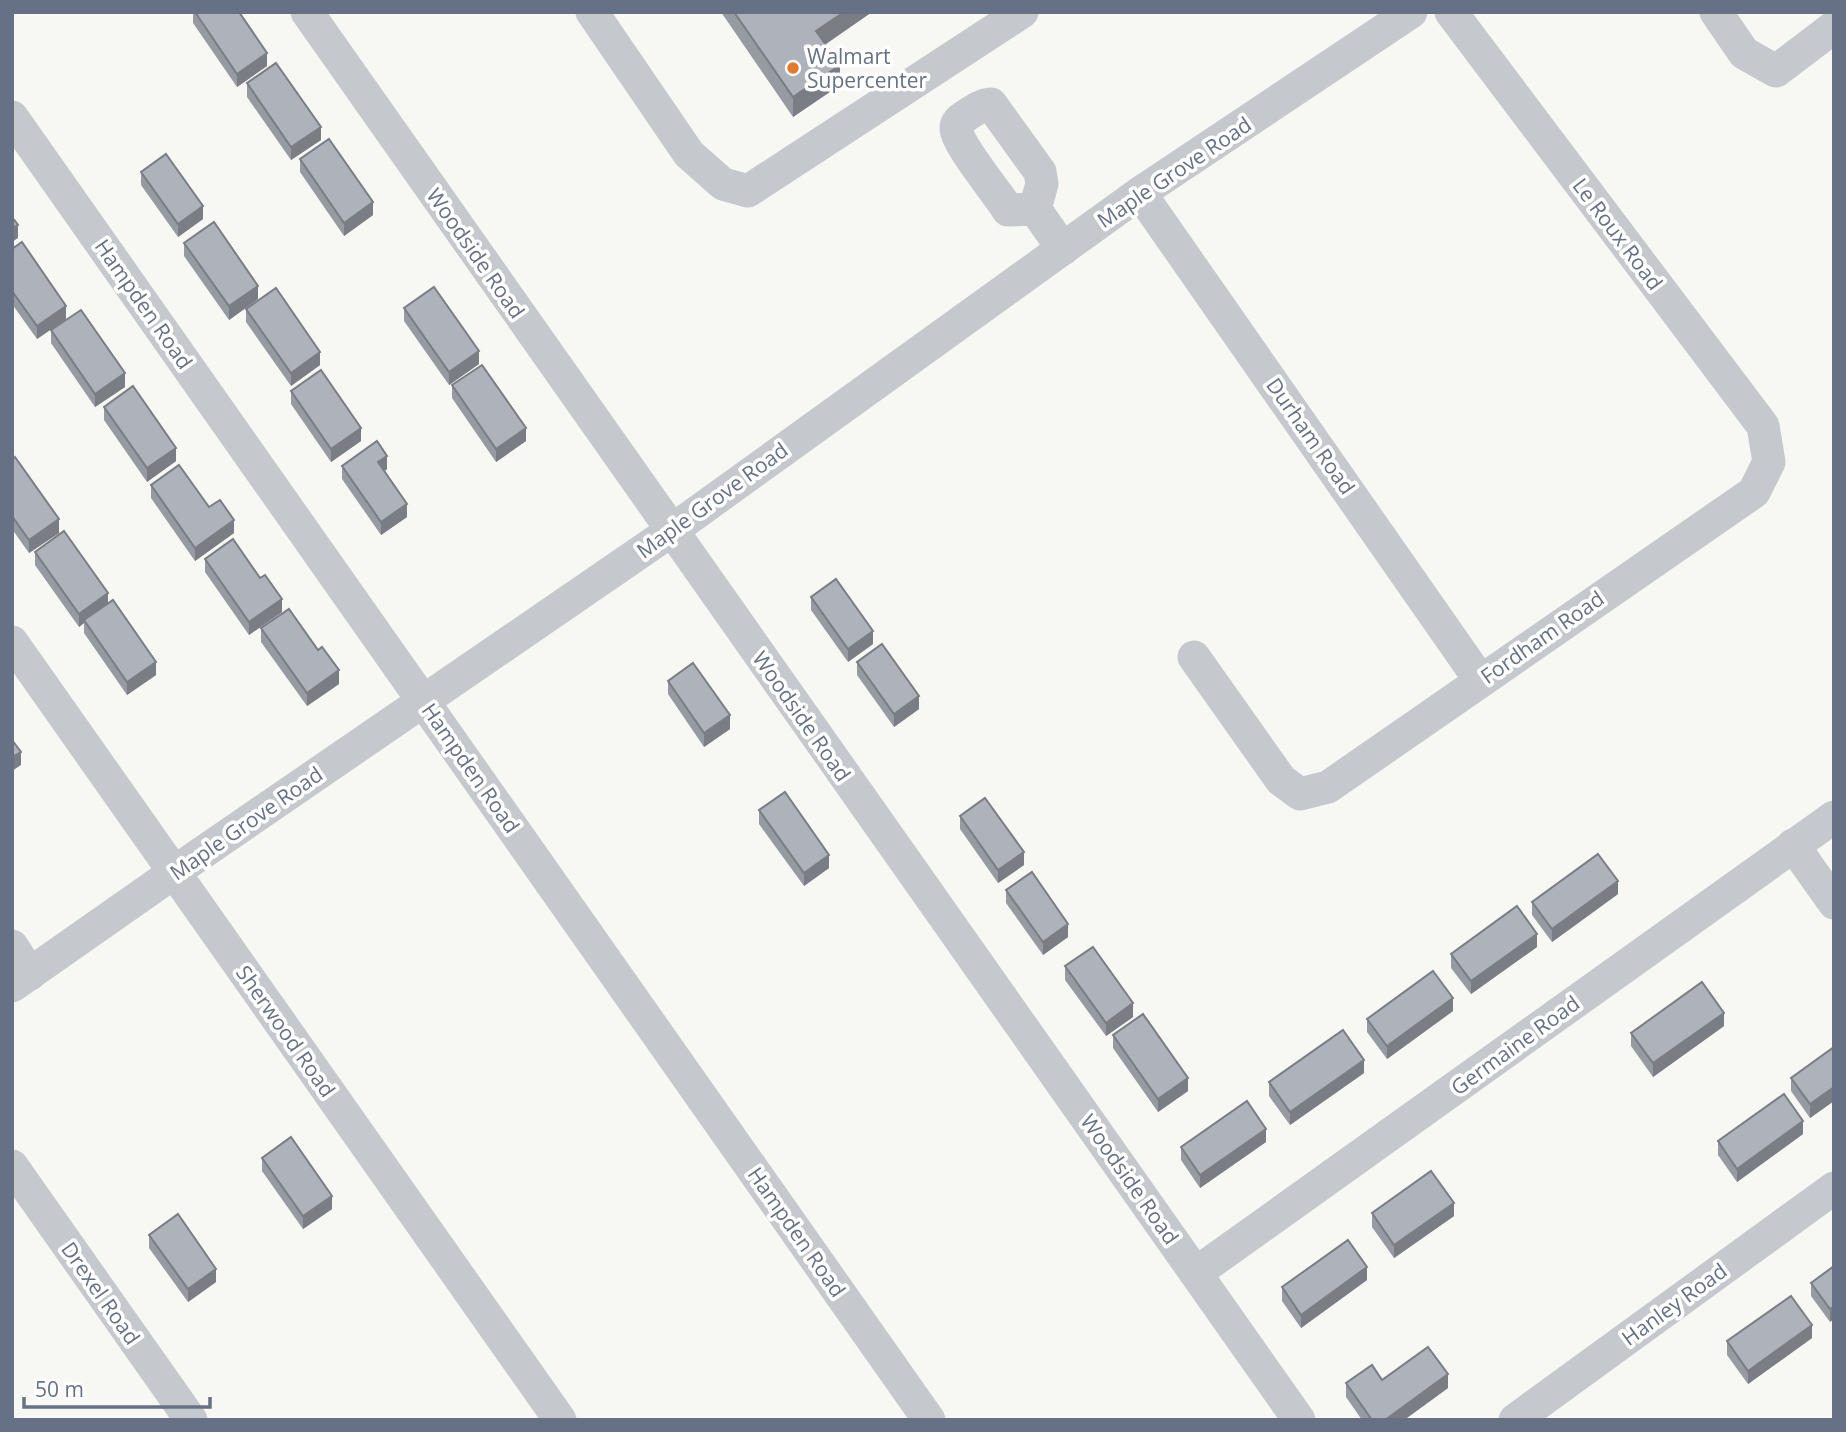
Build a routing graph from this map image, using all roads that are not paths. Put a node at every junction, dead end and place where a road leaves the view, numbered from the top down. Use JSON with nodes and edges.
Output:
{"nodes":[{"id":1,"x":307,"y":12,"type":"edge"},
{"id":2,"x":592,"y":12,"type":"edge"},
{"id":3,"x":1022,"y":12,"type":"edge"},
{"id":4,"x":1411,"y":12,"type":"edge"},
{"id":5,"x":1451,"y":12,"type":"edge"},
{"id":6,"x":1716,"y":12,"type":"edge"},
{"id":7,"x":1834,"y":27,"type":"edge"},
{"id":8,"x":12,"y":117,"type":"edge"},
{"id":9,"x":1140,"y":193,"type":"junction"},
{"id":10,"x":1035,"y":209,"type":"dead end"},
{"id":11,"x":1063,"y":249,"type":"junction"},
{"id":12,"x":1769,"y":462,"type":"joint"},
{"id":13,"x":671,"y":531,"type":"junction"},
{"id":14,"x":12,"y":642,"type":"edge"},
{"id":15,"x":1194,"y":657,"type":"dead end"},
{"id":16,"x":1480,"y":680,"type":"junction"},
{"id":17,"x":423,"y":701,"type":"junction"},
{"id":18,"x":1834,"y":817,"type":"edge"},
{"id":19,"x":1793,"y":845,"type":"junction"},
{"id":20,"x":174,"y":872,"type":"junction"},
{"id":21,"x":1834,"y":903,"type":"edge"},
{"id":22,"x":12,"y":946,"type":"edge"},
{"id":23,"x":21,"y":980,"type":"edge"},
{"id":24,"x":12,"y":1166,"type":"edge"},
{"id":25,"x":1834,"y":1188,"type":"edge"},
{"id":26,"x":1196,"y":1273,"type":"junction"},
{"id":27,"x":191,"y":1420,"type":"edge"},
{"id":28,"x":560,"y":1420,"type":"edge"},
{"id":29,"x":929,"y":1420,"type":"edge"},
{"id":30,"x":1299,"y":1420,"type":"edge"},
{"id":31,"x":1515,"y":1420,"type":"edge"}],
"edges":[{"from":1,"to":13,"type":"street","name":"Woodside Road"},
{"from":2,"to":3,"type":"street"},
{"from":4,"to":9,"type":"street","name":"Maple Grove Road"},
{"from":5,"to":12,"type":"street","name":"Le Roux Road"},
{"from":6,"to":7,"type":"street"},
{"from":8,"to":17,"type":"street","name":"Hampden Road"},
{"from":9,"to":11,"type":"street","name":"Maple Grove Road"},
{"from":9,"to":16,"type":"street","name":"Durham Road"},
{"from":10,"to":11,"type":"street"},
{"from":11,"to":13,"type":"street","name":"Maple Grove Road"},
{"from":12,"to":16,"type":"street","name":"Fordham Road"},
{"from":13,"to":17,"type":"street","name":"Maple Grove Road"},
{"from":13,"to":26,"type":"street","name":"Woodside Road"},
{"from":14,"to":20,"type":"street","name":"Sherwood Road"},
{"from":15,"to":16,"type":"street","name":"Fordham Road"},
{"from":17,"to":20,"type":"street","name":"Maple Grove Road"},
{"from":17,"to":29,"type":"street","name":"Hampden Road"},
{"from":18,"to":19,"type":"street","name":"Germaine Road"},
{"from":19,"to":21,"type":"street"},
{"from":19,"to":26,"type":"street","name":"Germaine Road"},
{"from":20,"to":23,"type":"street","name":"Maple Grove Road"},
{"from":20,"to":28,"type":"street","name":"Sherwood Road"},
{"from":22,"to":23,"type":"street"},
{"from":24,"to":27,"type":"street","name":"Drexel Road"},
{"from":25,"to":31,"type":"street","name":"Hanley Road"},
{"from":26,"to":30,"type":"street","name":"Woodside Road"}]}
